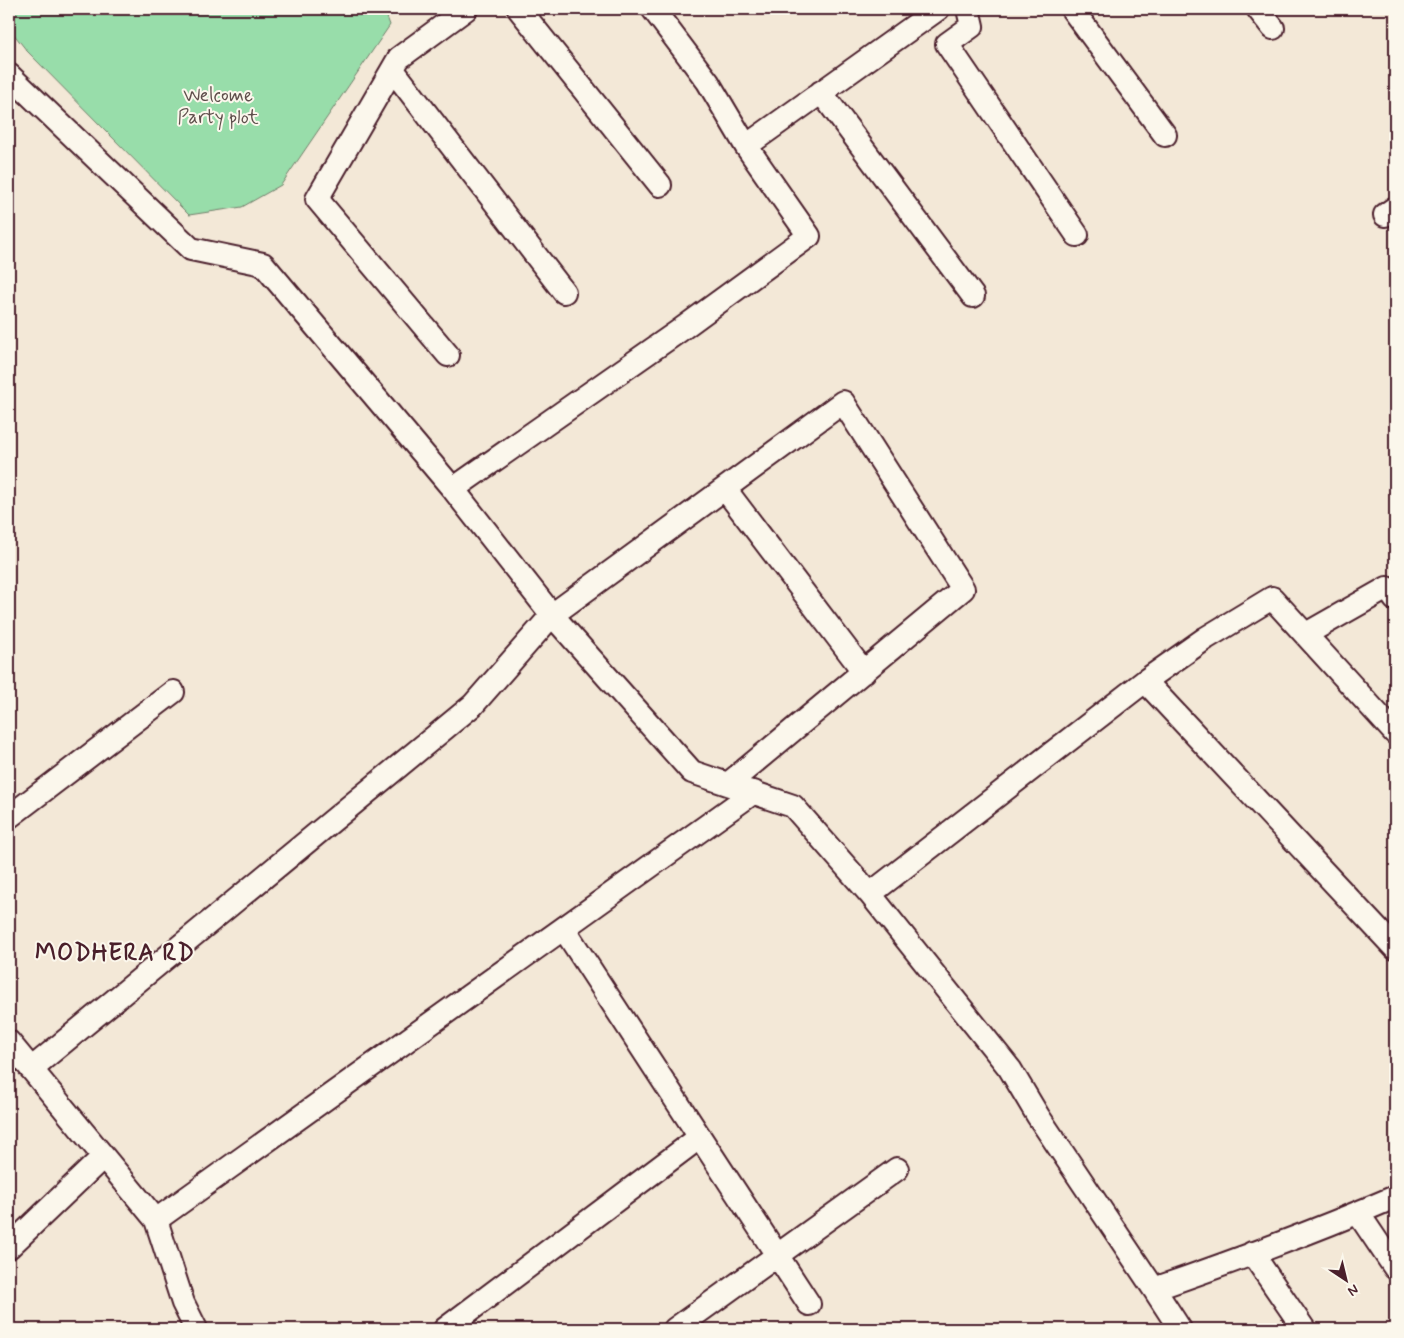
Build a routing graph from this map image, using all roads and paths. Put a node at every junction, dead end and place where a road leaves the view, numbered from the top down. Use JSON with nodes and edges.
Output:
{"nodes":[{"id":1,"x":466,"y":9,"type":"edge"},
{"id":2,"x":519,"y":9,"type":"edge"},
{"id":3,"x":653,"y":9,"type":"edge"},
{"id":4,"x":938,"y":9,"type":"edge"},
{"id":5,"x":968,"y":9,"type":"edge"},
{"id":6,"x":1072,"y":9,"type":"edge"},
{"id":7,"x":1258,"y":9,"type":"edge"},
{"id":8,"x":1272,"y":28,"type":"dead end"},
{"id":9,"x":393,"y":70,"type":"junction"},
{"id":10,"x":9,"y":75,"type":"edge"},
{"id":11,"x":820,"y":92,"type":"junction"},
{"id":12,"x":1164,"y":136,"type":"dead end"},
{"id":13,"x":746,"y":146,"type":"junction"},
{"id":14,"x":660,"y":185,"type":"dead end"},
{"id":15,"x":1077,"y":235,"type":"dead end"},
{"id":16,"x":564,"y":292,"type":"dead end"},
{"id":17,"x":973,"y":296,"type":"dead end"},
{"id":18,"x":448,"y":355,"type":"dead end"},
{"id":19,"x":725,"y":488,"type":"junction"},
{"id":20,"x":453,"y":489,"type":"junction"},
{"id":21,"x":1395,"y":599,"type":"edge"},
{"id":22,"x":552,"y":615,"type":"junction"},
{"id":23,"x":1306,"y":634,"type":"junction"},
{"id":24,"x":864,"y":672,"type":"junction"},
{"id":25,"x":1145,"y":681,"type":"junction"},
{"id":26,"x":173,"y":692,"type":"dead end"},
{"id":27,"x":1395,"y":734,"type":"edge"},
{"id":28,"x":728,"y":784,"type":"junction"},
{"id":29,"x":754,"y":792,"type":"junction"},
{"id":30,"x":9,"y":817,"type":"edge"},
{"id":31,"x":870,"y":894,"type":"junction"},
{"id":32,"x":564,"y":928,"type":"junction"},
{"id":33,"x":1395,"y":948,"type":"edge"},
{"id":34,"x":9,"y":1042,"type":"edge"},
{"id":35,"x":31,"y":1069,"type":"junction"},
{"id":36,"x":700,"y":1137,"type":"junction"},
{"id":37,"x":103,"y":1157,"type":"junction"},
{"id":38,"x":896,"y":1169,"type":"dead end"},
{"id":39,"x":1395,"y":1198,"type":"edge"},
{"id":40,"x":1358,"y":1213,"type":"junction"},
{"id":41,"x":156,"y":1220,"type":"junction"},
{"id":42,"x":9,"y":1247,"type":"edge"},
{"id":43,"x":1252,"y":1253,"type":"junction"},
{"id":44,"x":778,"y":1256,"type":"junction"},
{"id":45,"x":1395,"y":1268,"type":"edge"},
{"id":46,"x":1154,"y":1289,"type":"junction"},
{"id":47,"x":809,"y":1304,"type":"dead end"},
{"id":48,"x":196,"y":1329,"type":"edge"},
{"id":49,"x":445,"y":1329,"type":"edge"},
{"id":50,"x":675,"y":1329,"type":"edge"},
{"id":51,"x":1180,"y":1329,"type":"edge"},
{"id":52,"x":1304,"y":1329,"type":"edge"}],
"edges":[{"from":1,"to":9,"type":"street"},
{"from":2,"to":14,"type":"street"},
{"from":3,"to":13,"type":"street"},
{"from":4,"to":11,"type":"street"},
{"from":5,"to":15,"type":"street"},
{"from":6,"to":12,"type":"street"},
{"from":7,"to":8,"type":"street"},
{"from":9,"to":16,"type":"street"},
{"from":9,"to":18,"type":"street"},
{"from":10,"to":20,"type":"street"},
{"from":11,"to":13,"type":"street"},
{"from":11,"to":17,"type":"street"},
{"from":13,"to":20,"type":"street"},
{"from":19,"to":22,"type":"street"},
{"from":19,"to":24,"type":"street"},
{"from":19,"to":24,"type":"street"},
{"from":20,"to":22,"type":"street"},
{"from":21,"to":23,"type":"street"},
{"from":22,"to":28,"type":"street"},
{"from":22,"to":35,"type":"street"},
{"from":23,"to":25,"type":"street"},
{"from":23,"to":27,"type":"street"},
{"from":24,"to":28,"type":"street"},
{"from":25,"to":31,"type":"street"},
{"from":25,"to":33,"type":"street"},
{"from":26,"to":30,"type":"street"},
{"from":28,"to":29,"type":"street"},
{"from":29,"to":31,"type":"street"},
{"from":29,"to":32,"type":"street"},
{"from":31,"to":46,"type":"street"},
{"from":32,"to":36,"type":"street"},
{"from":32,"to":41,"type":"street"},
{"from":34,"to":35,"type":"street"},
{"from":35,"to":37,"type":"street"},
{"from":36,"to":44,"type":"street"},
{"from":36,"to":49,"type":"street"},
{"from":37,"to":41,"type":"street"},
{"from":37,"to":42,"type":"street"},
{"from":38,"to":44,"type":"street"},
{"from":39,"to":40,"type":"street"},
{"from":40,"to":43,"type":"street"},
{"from":40,"to":45,"type":"street"},
{"from":41,"to":48,"type":"street"},
{"from":43,"to":46,"type":"street"},
{"from":43,"to":52,"type":"street"},
{"from":44,"to":47,"type":"street"},
{"from":44,"to":50,"type":"street"},
{"from":46,"to":51,"type":"street"}]}
